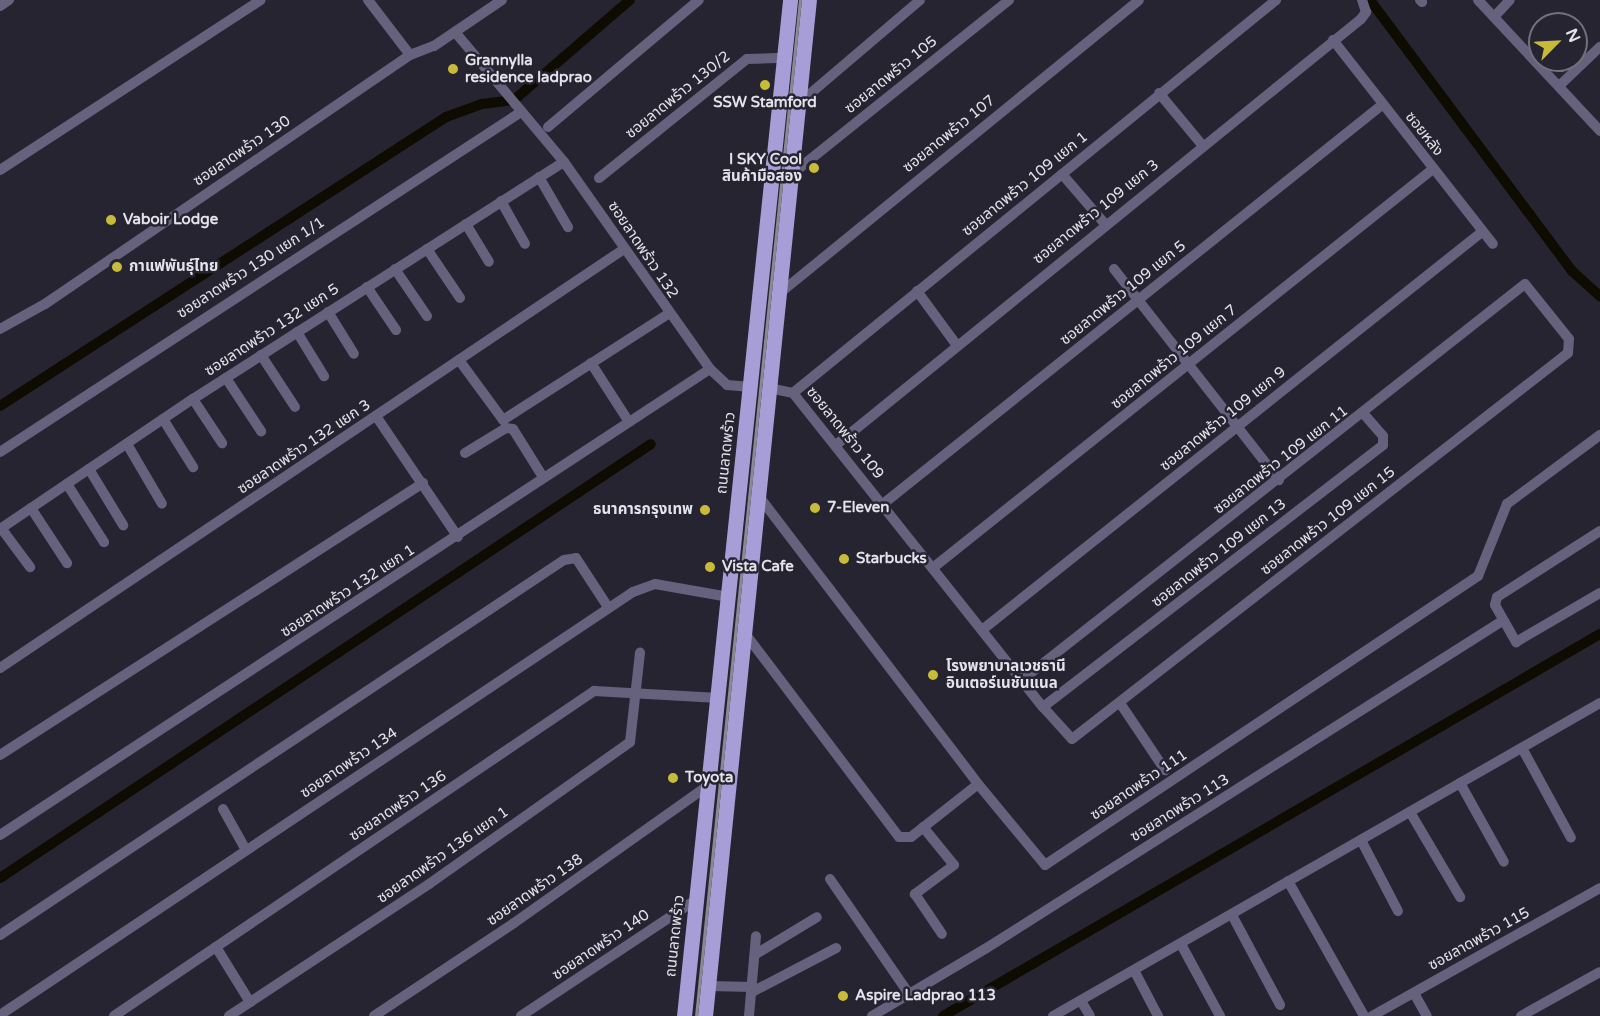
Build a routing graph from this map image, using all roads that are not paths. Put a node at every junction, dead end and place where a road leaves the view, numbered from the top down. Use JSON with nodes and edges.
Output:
{"nodes":[{"id":1,"x":9,"y":0,"type":"edge"},
{"id":2,"x":261,"y":0,"type":"edge"},
{"id":3,"x":368,"y":0,"type":"edge"},
{"id":4,"x":502,"y":0,"type":"edge"},
{"id":5,"x":699,"y":0,"type":"edge"},
{"id":6,"x":790,"y":0,"type":"edge"},
{"id":7,"x":809,"y":0,"type":"edge"},
{"id":8,"x":920,"y":0,"type":"edge"},
{"id":9,"x":1009,"y":0,"type":"edge"},
{"id":10,"x":1139,"y":0,"type":"edge"},
{"id":11,"x":1276,"y":0,"type":"edge"},
{"id":12,"x":1362,"y":0,"type":"edge"},
{"id":13,"x":1478,"y":0,"type":"edge"},
{"id":14,"x":1510,"y":0,"type":"edge"},
{"id":15,"x":0,"y":6,"type":"edge"},
{"id":16,"x":1494,"y":17,"type":"junction"},
{"id":17,"x":455,"y":32,"type":"junction"},
{"id":18,"x":1333,"y":40,"type":"junction"},
{"id":19,"x":1600,"y":47,"type":"edge"},
{"id":20,"x":410,"y":55,"type":"junction"},
{"id":21,"x":784,"y":58,"type":"junction"},
{"id":22,"x":782,"y":80,"type":"junction"},
{"id":23,"x":801,"y":81,"type":"junction"},
{"id":24,"x":1559,"y":86,"type":"junction"},
{"id":25,"x":1159,"y":93,"type":"junction"},
{"id":26,"x":780,"y":103,"type":"junction"},
{"id":27,"x":798,"y":104,"type":"junction"},
{"id":28,"x":1382,"y":105,"type":"junction"},
{"id":29,"x":519,"y":109,"type":"junction"},
{"id":30,"x":548,"y":127,"type":"dead end"},
{"id":31,"x":1600,"y":130,"type":"edge"},
{"id":32,"x":1203,"y":146,"type":"junction"},
{"id":33,"x":564,"y":162,"type":"junction"},
{"id":34,"x":1433,"y":169,"type":"junction"},
{"id":35,"x":0,"y":170,"type":"edge"},
{"id":36,"x":792,"y":174,"type":"junction"},
{"id":37,"x":1062,"y":174,"type":"junction"},
{"id":38,"x":539,"y":177,"type":"junction"},
{"id":39,"x":599,"y":178,"type":"dead end"},
{"id":40,"x":501,"y":201,"type":"junction"},
{"id":41,"x":466,"y":224,"type":"junction"},
{"id":42,"x":1105,"y":224,"type":"junction"},
{"id":43,"x":568,"y":227,"type":"dead end"},
{"id":44,"x":1483,"y":231,"type":"junction"},
{"id":45,"x":525,"y":244,"type":"dead end"},
{"id":46,"x":1493,"y":244,"type":"dead end"},
{"id":47,"x":427,"y":249,"type":"junction"},
{"id":48,"x":624,"y":249,"type":"junction"},
{"id":49,"x":489,"y":262,"type":"dead end"},
{"id":50,"x":395,"y":269,"type":"junction"},
{"id":51,"x":1114,"y":269,"type":"dead end"},
{"id":52,"x":367,"y":287,"type":"junction"},
{"id":53,"x":917,"y":291,"type":"junction"},
{"id":54,"x":780,"y":293,"type":"junction"},
{"id":55,"x":460,"y":298,"type":"dead end"},
{"id":56,"x":1138,"y":300,"type":"junction"},
{"id":57,"x":328,"y":312,"type":"junction"},
{"id":58,"x":668,"y":314,"type":"junction"},
{"id":59,"x":1550,"y":314,"type":"joint"},
{"id":60,"x":427,"y":316,"type":"dead end"},
{"id":61,"x":0,"y":329,"type":"edge"},
{"id":62,"x":396,"y":330,"type":"dead end"},
{"id":63,"x":297,"y":333,"type":"junction"},
{"id":64,"x":956,"y":344,"type":"junction"},
{"id":65,"x":354,"y":354,"type":"dead end"},
{"id":66,"x":261,"y":355,"type":"junction"},
{"id":67,"x":459,"y":360,"type":"junction"},
{"id":68,"x":591,"y":363,"type":"junction"},
{"id":69,"x":1188,"y":365,"type":"junction"},
{"id":70,"x":710,"y":369,"type":"junction"},
{"id":71,"x":324,"y":376,"type":"dead end"},
{"id":72,"x":226,"y":378,"type":"junction"},
{"id":73,"x":751,"y":387,"type":"junction"},
{"id":74,"x":769,"y":388,"type":"junction"},
{"id":75,"x":793,"y":393,"type":"junction"},
{"id":76,"x":193,"y":399,"type":"junction"},
{"id":77,"x":295,"y":407,"type":"dead end"},
{"id":78,"x":1364,"y":414,"type":"junction"},
{"id":79,"x":376,"y":416,"type":"junction"},
{"id":80,"x":164,"y":419,"type":"junction"},
{"id":81,"x":628,"y":422,"type":"junction"},
{"id":82,"x":1237,"y":426,"type":"junction"},
{"id":83,"x":261,"y":431,"type":"dead end"},
{"id":84,"x":1600,"y":435,"type":"edge"},
{"id":85,"x":222,"y":443,"type":"dead end"},
{"id":86,"x":127,"y":444,"type":"junction"},
{"id":87,"x":836,"y":445,"type":"junction"},
{"id":88,"x":0,"y":452,"type":"edge"},
{"id":89,"x":465,"y":453,"type":"dead end"},
{"id":90,"x":193,"y":467,"type":"dead end"},
{"id":91,"x":89,"y":469,"type":"junction"},
{"id":92,"x":543,"y":477,"type":"junction"},
{"id":93,"x":1279,"y":480,"type":"junction"},
{"id":94,"x":423,"y":483,"type":"junction"},
{"id":95,"x":68,"y":484,"type":"junction"},
{"id":96,"x":758,"y":495,"type":"junction"},
{"id":97,"x":162,"y":504,"type":"dead end"},
{"id":98,"x":883,"y":504,"type":"junction"},
{"id":99,"x":31,"y":508,"type":"junction"},
{"id":100,"x":123,"y":525,"type":"dead end"},
{"id":101,"x":0,"y":528,"type":"edge"},
{"id":102,"x":1600,"y":531,"type":"edge"},
{"id":103,"x":458,"y":537,"type":"junction"},
{"id":104,"x":104,"y":542,"type":"dead end"},
{"id":105,"x":67,"y":563,"type":"dead end"},
{"id":106,"x":30,"y":567,"type":"dead end"},
{"id":107,"x":934,"y":567,"type":"junction"},
{"id":108,"x":1600,"y":593,"type":"edge"},
{"id":109,"x":729,"y":597,"type":"junction"},
{"id":110,"x":608,"y":607,"type":"junction"},
{"id":111,"x":1502,"y":621,"type":"junction"},
{"id":112,"x":982,"y":630,"type":"junction"},
{"id":113,"x":744,"y":632,"type":"junction"},
{"id":114,"x":640,"y":653,"type":"dead end"},
{"id":115,"x":0,"y":668,"type":"edge"},
{"id":116,"x":1022,"y":680,"type":"junction"},
{"id":117,"x":637,"y":692,"type":"junction"},
{"id":118,"x":719,"y":698,"type":"junction"},
{"id":119,"x":1120,"y":703,"type":"junction"},
{"id":120,"x":1600,"y":703,"type":"edge"},
{"id":121,"x":1043,"y":708,"type":"junction"},
{"id":122,"x":1069,"y":738,"type":"joint"},
{"id":123,"x":1522,"y":748,"type":"junction"},
{"id":124,"x":0,"y":755,"type":"edge"},
{"id":125,"x":1165,"y":770,"type":"dead end"},
{"id":126,"x":1460,"y":783,"type":"junction"},
{"id":127,"x":710,"y":784,"type":"junction"},
{"id":128,"x":978,"y":784,"type":"junction"},
{"id":129,"x":223,"y":808,"type":"dead end"},
{"id":130,"x":1410,"y":812,"type":"junction"},
{"id":131,"x":923,"y":827,"type":"junction"},
{"id":132,"x":0,"y":835,"type":"edge"},
{"id":133,"x":1571,"y":838,"type":"dead end"},
{"id":134,"x":1360,"y":840,"type":"junction"},
{"id":135,"x":246,"y":850,"type":"junction"},
{"id":136,"x":1504,"y":862,"type":"dead end"},
{"id":137,"x":830,"y":879,"type":"dead end"},
{"id":138,"x":1288,"y":881,"type":"junction"},
{"id":139,"x":1600,"y":888,"type":"edge"},
{"id":140,"x":1460,"y":897,"type":"dead end"},
{"id":141,"x":697,"y":899,"type":"junction"},
{"id":142,"x":1398,"y":911,"type":"dead end"},
{"id":143,"x":1232,"y":915,"type":"junction"},
{"id":144,"x":817,"y":917,"type":"dead end"},
{"id":145,"x":942,"y":933,"type":"dead end"},
{"id":146,"x":0,"y":935,"type":"edge"},
{"id":147,"x":756,"y":936,"type":"dead end"},
{"id":148,"x":1182,"y":946,"type":"junction"},
{"id":149,"x":216,"y":947,"type":"junction"},
{"id":150,"x":836,"y":948,"type":"dead end"},
{"id":151,"x":756,"y":954,"type":"junction"},
{"id":152,"x":1135,"y":972,"type":"junction"},
{"id":153,"x":1600,"y":972,"type":"edge"},
{"id":154,"x":708,"y":986,"type":"junction"},
{"id":155,"x":753,"y":989,"type":"junction"},
{"id":156,"x":1414,"y":993,"type":"junction"},
{"id":157,"x":909,"y":994,"type":"junction"},
{"id":158,"x":1081,"y":1001,"type":"junction"},
{"id":159,"x":250,"y":1002,"type":"junction"},
{"id":160,"x":1280,"y":1005,"type":"dead end"},
{"id":161,"x":0,"y":1015,"type":"edge"},
{"id":162,"x":114,"y":1016,"type":"edge"},
{"id":163,"x":229,"y":1016,"type":"edge"},
{"id":164,"x":374,"y":1016,"type":"edge"},
{"id":165,"x":521,"y":1016,"type":"edge"},
{"id":166,"x":684,"y":1016,"type":"edge"},
{"id":167,"x":705,"y":1016,"type":"edge"},
{"id":168,"x":749,"y":1016,"type":"edge"},
{"id":169,"x":872,"y":1016,"type":"edge"},
{"id":170,"x":1053,"y":1016,"type":"edge"},
{"id":171,"x":1090,"y":1016,"type":"edge"},
{"id":172,"x":1158,"y":1016,"type":"edge"},
{"id":173,"x":1220,"y":1016,"type":"edge"},
{"id":174,"x":1364,"y":1016,"type":"edge"},
{"id":175,"x":1372,"y":1016,"type":"edge"},
{"id":176,"x":1427,"y":1016,"type":"edge"},
{"id":177,"x":1521,"y":1016,"type":"edge"}],
"edges":[{"from":1,"to":15,"type":"street"},
{"from":2,"to":35,"type":"street"},
{"from":3,"to":20,"type":"street"},
{"from":4,"to":17,"type":"street","name":"ซอยลาดพร้าว 130"},
{"from":5,"to":30,"type":"street"},
{"from":6,"to":21,"type":"main road","name":"ถนนลาดพร้าว"},
{"from":7,"to":23,"type":"main road"},
{"from":8,"to":27,"type":"street"},
{"from":9,"to":36,"type":"street","name":"ซอยลาดพร้าว 105"},
{"from":10,"to":54,"type":"street","name":"ซอยลาดพร้าว 107"},
{"from":11,"to":25,"type":"street","name":"ซอยลาดพร้าว 109 แยก 1"},
{"from":12,"to":18,"type":"street","name":"ซอยลาดพร้าว 109 แยก 3"},
{"from":13,"to":16,"type":"street"},
{"from":14,"to":16,"type":"street"},
{"from":16,"to":24,"type":"street"},
{"from":17,"to":20,"type":"street","name":"ซอยลาดพร้าว 130"},
{"from":17,"to":29,"type":"street","name":"ซอยลาดพร้าว 132"},
{"from":18,"to":28,"type":"street","name":"ซอยหลัง"},
{"from":18,"to":32,"type":"street","name":"ซอยลาดพร้าว 109 แยก 3"},
{"from":19,"to":24,"type":"street"},
{"from":20,"to":61,"type":"street","name":"ซอยลาดพร้าว 130"},
{"from":21,"to":22,"type":"main road","name":"ถนนลาดพร้าว"},
{"from":21,"to":39,"type":"street","name":"ซอยลาดพร้าว 130/2"},
{"from":22,"to":23,"type":"main road"},
{"from":22,"to":26,"type":"main road","name":"ถนนลาดพร้าว"},
{"from":23,"to":27,"type":"main road"},
{"from":24,"to":31,"type":"street"},
{"from":25,"to":32,"type":"street"},
{"from":25,"to":37,"type":"street","name":"ซอยลาดพร้าว 109 แยก 1"},
{"from":26,"to":27,"type":"main road"},
{"from":26,"to":73,"type":"main road","name":"ถนนลาดพร้าว"},
{"from":27,"to":36,"type":"main road"},
{"from":28,"to":34,"type":"street","name":"ซอยหลัง"},
{"from":28,"to":56,"type":"street","name":"ซอยลาดพร้าว 109 แยก 5"},
{"from":29,"to":33,"type":"street","name":"ซอยลาดพร้าว 132"},
{"from":29,"to":88,"type":"street","name":"ซอยลาดพร้าว 130 แยก 1/1"},
{"from":32,"to":42,"type":"street","name":"ซอยลาดพร้าว 109 แยก 3"},
{"from":33,"to":38,"type":"street","name":"ซอยลาดพร้าว 132 แยก 5"},
{"from":33,"to":48,"type":"street","name":"ซอยลาดพร้าว 132"},
{"from":34,"to":44,"type":"street","name":"ซอยหลัง"},
{"from":34,"to":69,"type":"street","name":"ซอยลาดพร้าว 109 แยก 7"},
{"from":36,"to":54,"type":"main road"},
{"from":37,"to":42,"type":"street"},
{"from":37,"to":53,"type":"street","name":"ซอยลาดพร้าว 109 แยก 1"},
{"from":38,"to":40,"type":"street","name":"ซอยลาดพร้าว 132 แยก 5"},
{"from":38,"to":43,"type":"street"},
{"from":40,"to":41,"type":"street","name":"ซอยลาดพร้าว 132 แยก 5"},
{"from":40,"to":45,"type":"street"},
{"from":41,"to":47,"type":"street","name":"ซอยลาดพร้าว 132 แยก 5"},
{"from":41,"to":49,"type":"street"},
{"from":42,"to":64,"type":"street","name":"ซอยลาดพร้าว 109 แยก 3"},
{"from":44,"to":46,"type":"street","name":"ซอยหลัง"},
{"from":44,"to":82,"type":"street","name":"ซอยลาดพร้าว 109 แยก 9"},
{"from":47,"to":50,"type":"street","name":"ซอยลาดพร้าว 132 แยก 5"},
{"from":47,"to":55,"type":"street"},
{"from":48,"to":58,"type":"street","name":"ซอยลาดพร้าว 132"},
{"from":48,"to":67,"type":"street","name":"ซอยลาดพร้าว 132 แยก 3"},
{"from":50,"to":52,"type":"street","name":"ซอยลาดพร้าว 132 แยก 5"},
{"from":50,"to":60,"type":"street"},
{"from":51,"to":56,"type":"street"},
{"from":52,"to":57,"type":"street","name":"ซอยลาดพร้าว 132 แยก 5"},
{"from":52,"to":62,"type":"street"},
{"from":53,"to":64,"type":"street"},
{"from":53,"to":75,"type":"street","name":"ซอยลาดพร้าว 109 แยก 1"},
{"from":54,"to":74,"type":"main road"},
{"from":56,"to":69,"type":"street"},
{"from":56,"to":98,"type":"street","name":"ซอยลาดพร้าว 109 แยก 5"},
{"from":57,"to":63,"type":"street","name":"ซอยลาดพร้าว 132 แยก 5"},
{"from":57,"to":65,"type":"street"},
{"from":58,"to":68,"type":"street"},
{"from":58,"to":70,"type":"street","name":"ซอยลาดพร้าว 132"},
{"from":59,"to":78,"type":"street","name":"ซอยลาดพร้าว 109 แยก 11"},
{"from":59,"to":119,"type":"street","name":"ซอยลาดพร้าว 109 แยก 15"},
{"from":63,"to":66,"type":"street","name":"ซอยลาดพร้าว 132 แยก 5"},
{"from":63,"to":71,"type":"street"},
{"from":64,"to":87,"type":"street","name":"ซอยลาดพร้าว 109 แยก 3"},
{"from":66,"to":72,"type":"street","name":"ซอยลาดพร้าว 132 แยก 5"},
{"from":66,"to":77,"type":"street"},
{"from":67,"to":68,"type":"street"},
{"from":67,"to":79,"type":"street","name":"ซอยลาดพร้าว 132 แยก 3"},
{"from":68,"to":81,"type":"street"},
{"from":69,"to":82,"type":"street"},
{"from":69,"to":107,"type":"street","name":"ซอยลาดพร้าว 109 แยก 7"},
{"from":70,"to":73,"type":"street","name":"ซอยลาดพร้าว 132"},
{"from":70,"to":81,"type":"street","name":"ซอยลาดพร้าว 132 แยก 1"},
{"from":72,"to":76,"type":"street","name":"ซอยลาดพร้าว 132 แยก 5"},
{"from":72,"to":83,"type":"street"},
{"from":73,"to":109,"type":"main road","name":"ถนนลาดพร้าว"},
{"from":74,"to":75,"type":"street","name":"ซอยลาดพร้าว 109"},
{"from":74,"to":96,"type":"main road"},
{"from":75,"to":87,"type":"street","name":"ซอยลาดพร้าว 109"},
{"from":76,"to":80,"type":"street","name":"ซอยลาดพร้าว 132 แยก 5"},
{"from":76,"to":85,"type":"street"},
{"from":78,"to":93,"type":"street","name":"ซอยลาดพร้าว 109 แยก 11"},
{"from":78,"to":121,"type":"street","name":"ซอยลาดพร้าว 109 แยก 13"},
{"from":79,"to":94,"type":"street"},
{"from":79,"to":115,"type":"street","name":"ซอยลาดพร้าว 132 แยก 3"},
{"from":80,"to":86,"type":"street","name":"ซอยลาดพร้าว 132 แยก 5"},
{"from":80,"to":90,"type":"street"},
{"from":81,"to":92,"type":"street","name":"ซอยลาดพร้าว 132 แยก 1"},
{"from":82,"to":93,"type":"street"},
{"from":82,"to":112,"type":"street","name":"ซอยลาดพร้าว 109 แยก 9"},
{"from":84,"to":128,"type":"street","name":"ซอยลาดพร้าว 111"},
{"from":86,"to":91,"type":"street","name":"ซอยลาดพร้าว 132 แยก 5"},
{"from":86,"to":97,"type":"street"},
{"from":87,"to":98,"type":"street","name":"ซอยลาดพร้าว 109"},
{"from":89,"to":92,"type":"street"},
{"from":91,"to":95,"type":"street","name":"ซอยลาดพร้าว 132 แยก 5"},
{"from":91,"to":100,"type":"street"},
{"from":92,"to":103,"type":"street","name":"ซอยลาดพร้าว 132 แยก 1"},
{"from":93,"to":116,"type":"street","name":"ซอยลาดพร้าว 109 แยก 11"},
{"from":94,"to":103,"type":"street"},
{"from":94,"to":124,"type":"street"},
{"from":95,"to":99,"type":"street","name":"ซอยลาดพร้าว 132 แยก 5"},
{"from":95,"to":104,"type":"street"},
{"from":96,"to":113,"type":"main road"},
{"from":96,"to":128,"type":"street","name":"ซอยลาดพร้าว 111"},
{"from":98,"to":107,"type":"street","name":"ซอยลาดพร้าว 109"},
{"from":99,"to":101,"type":"street","name":"ซอยลาดพร้าว 132 แยก 5"},
{"from":99,"to":105,"type":"street"},
{"from":101,"to":106,"type":"street"},
{"from":102,"to":111,"type":"street"},
{"from":103,"to":132,"type":"street","name":"ซอยลาดพร้าว 132 แยก 1"},
{"from":107,"to":112,"type":"street","name":"ซอยลาดพร้าว 109"},
{"from":108,"to":111,"type":"street"},
{"from":109,"to":110,"type":"street","name":"ซอยลาดพร้าว 134"},
{"from":109,"to":118,"type":"main road","name":"ถนนลาดพร้าว"},
{"from":110,"to":135,"type":"street","name":"ซอยลาดพร้าว 134"},
{"from":110,"to":146,"type":"street"},
{"from":111,"to":157,"type":"street","name":"ซอยลาดพร้าว 113"},
{"from":112,"to":116,"type":"street","name":"ซอยลาดพร้าว 109"},
{"from":113,"to":131,"type":"street"},
{"from":113,"to":154,"type":"main road"},
{"from":114,"to":117,"type":"street","name":"ซอยลาดพร้าว 136 แยก 1"},
{"from":116,"to":121,"type":"street","name":"ซอยลาดพร้าว 109"},
{"from":117,"to":118,"type":"street","name":"ซอยลาดพร้าว 136"},
{"from":117,"to":149,"type":"street","name":"ซอยลาดพร้าว 136"},
{"from":117,"to":159,"type":"street","name":"ซอยลาดพร้าว 136 แยก 1"},
{"from":118,"to":127,"type":"main road","name":"ถนนลาดพร้าว"},
{"from":119,"to":122,"type":"street","name":"ซอยลาดพร้าว 109 แยก 15"},
{"from":119,"to":125,"type":"street"},
{"from":120,"to":123,"type":"street"},
{"from":121,"to":122,"type":"street","name":"ซอยลาดพร้าว 109"},
{"from":123,"to":126,"type":"street"},
{"from":123,"to":133,"type":"street"},
{"from":126,"to":130,"type":"street"},
{"from":126,"to":136,"type":"street"},
{"from":127,"to":141,"type":"main road","name":"ถนนลาดพร้าว"},
{"from":127,"to":164,"type":"street","name":"ซอยลาดพร้าว 138"},
{"from":128,"to":131,"type":"street"},
{"from":129,"to":135,"type":"street"},
{"from":130,"to":134,"type":"street"},
{"from":130,"to":140,"type":"street"},
{"from":131,"to":145,"type":"street"},
{"from":134,"to":138,"type":"street"},
{"from":134,"to":142,"type":"street"},
{"from":135,"to":161,"type":"street","name":"ซอยลาดพร้าว 134"},
{"from":137,"to":157,"type":"street"},
{"from":138,"to":143,"type":"street"},
{"from":138,"to":174,"type":"street"},
{"from":139,"to":156,"type":"street","name":"ซอยลาดพร้าว 115"},
{"from":141,"to":165,"type":"street","name":"ซอยลาดพร้าว 140"},
{"from":141,"to":166,"type":"main road","name":"ถนนลาดพร้าว"},
{"from":143,"to":148,"type":"street"},
{"from":143,"to":160,"type":"street"},
{"from":144,"to":151,"type":"street"},
{"from":147,"to":151,"type":"street"},
{"from":148,"to":152,"type":"street"},
{"from":148,"to":173,"type":"street"},
{"from":149,"to":159,"type":"street"},
{"from":149,"to":162,"type":"street","name":"ซอยลาดพร้าว 136"},
{"from":150,"to":155,"type":"street"},
{"from":151,"to":155,"type":"street"},
{"from":152,"to":158,"type":"street"},
{"from":152,"to":172,"type":"street"},
{"from":153,"to":177,"type":"street"},
{"from":154,"to":155,"type":"street"},
{"from":154,"to":167,"type":"main road"},
{"from":155,"to":168,"type":"street"},
{"from":156,"to":175,"type":"street","name":"ซอยลาดพร้าว 115"},
{"from":156,"to":176,"type":"street"},
{"from":157,"to":169,"type":"street","name":"ซอยลาดพร้าว 113"},
{"from":158,"to":170,"type":"street"},
{"from":158,"to":171,"type":"street"},
{"from":159,"to":163,"type":"street","name":"ซอยลาดพร้าว 136 แยก 1"}]}
